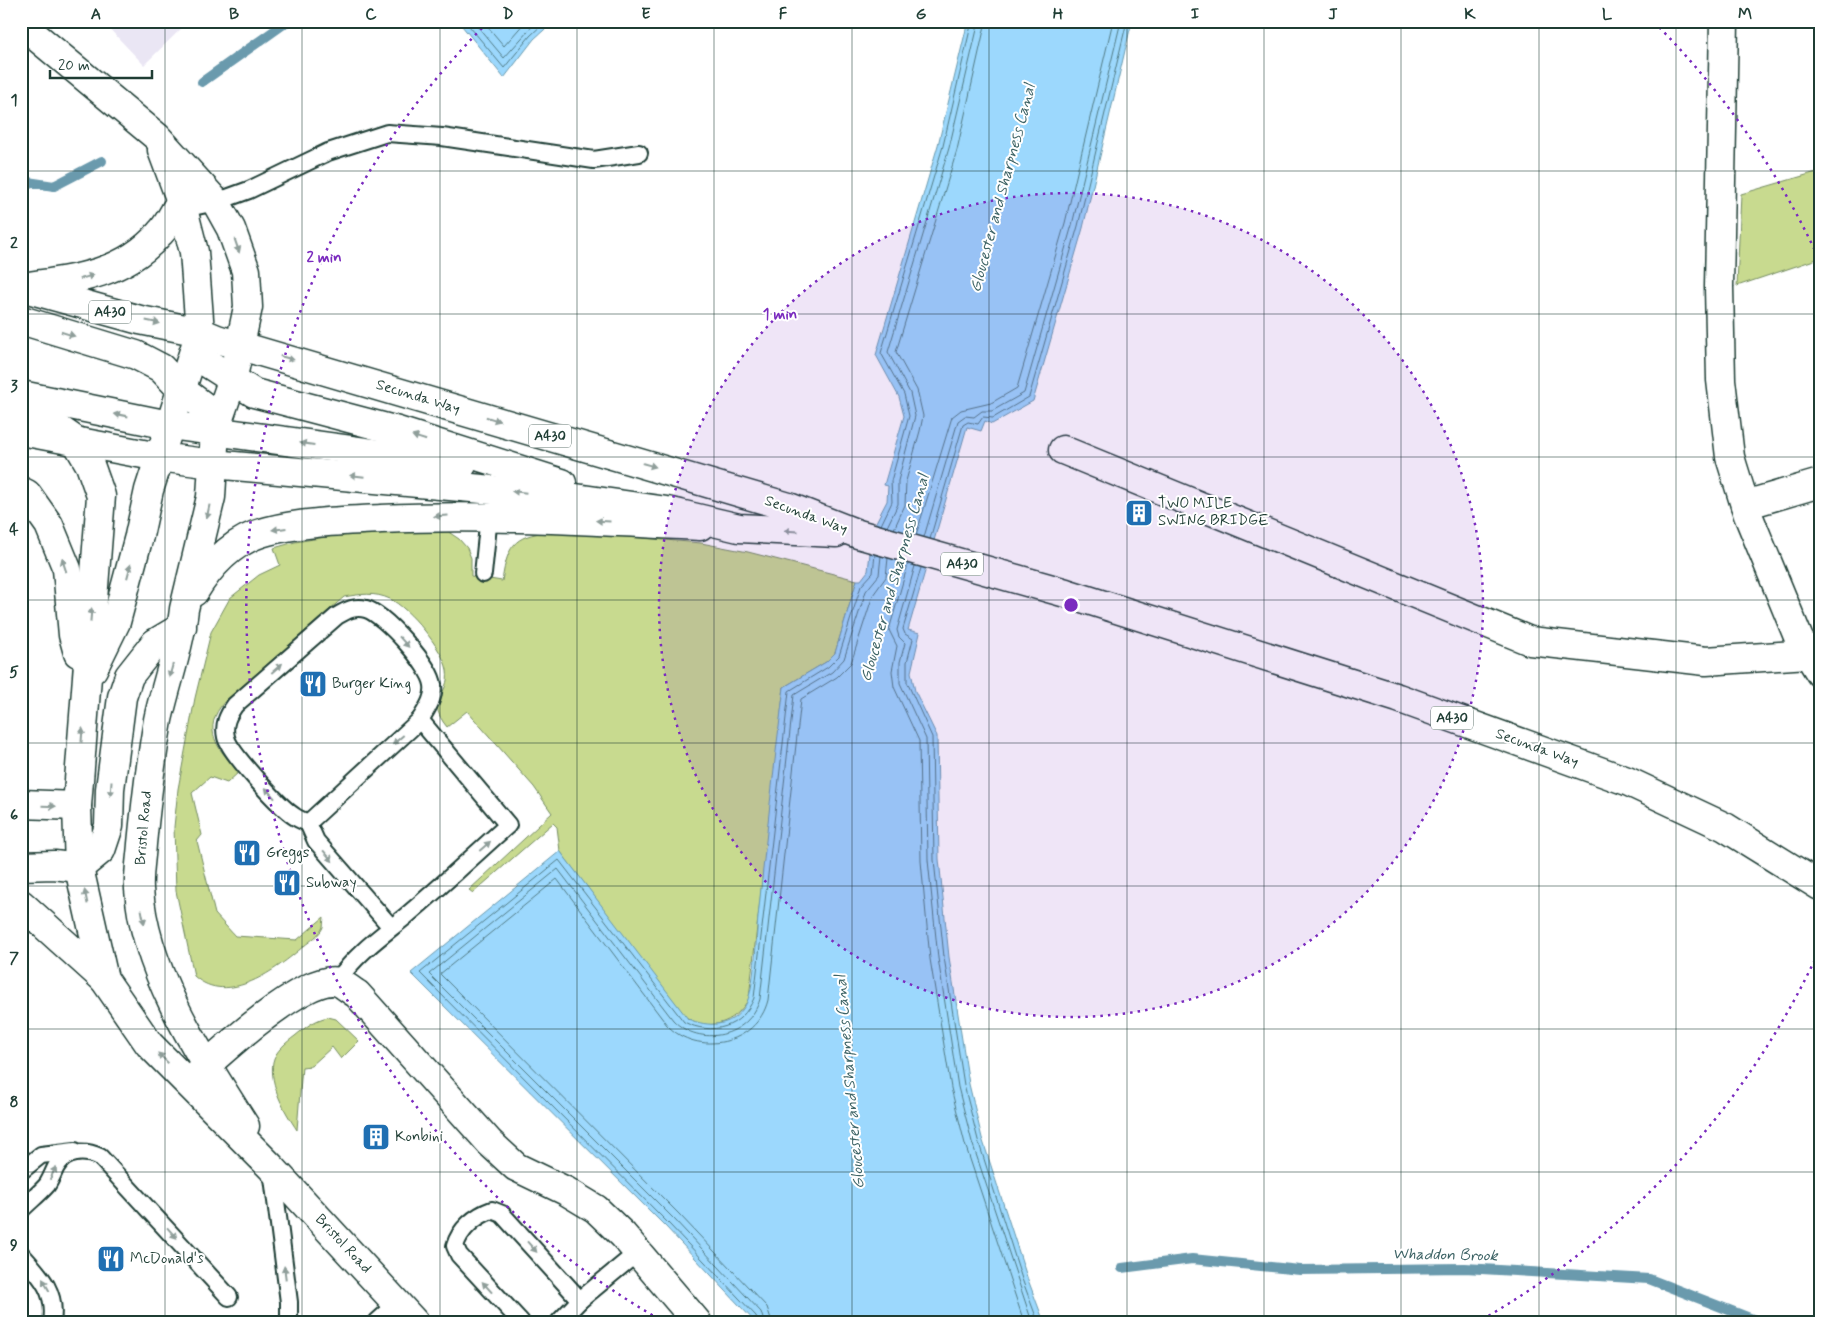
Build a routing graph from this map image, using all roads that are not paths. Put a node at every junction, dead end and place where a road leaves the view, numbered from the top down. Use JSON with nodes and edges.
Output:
{"nodes":[{"id":1,"x":1724,"y":21,"type":"edge"},
{"id":2,"x":21,"y":24,"type":"edge"},
{"id":3,"x":157,"y":136,"type":"junction"},
{"id":4,"x":639,"y":153,"type":"dead end"},
{"id":5,"x":216,"y":202,"type":"junction"},
{"id":6,"x":182,"y":205,"type":"junction"},
{"id":7,"x":21,"y":287,"type":"edge"},
{"id":8,"x":21,"y":320,"type":"edge"},
{"id":9,"x":219,"y":339,"type":"junction"},
{"id":10,"x":232,"y":381,"type":"junction"},
{"id":11,"x":182,"y":390,"type":"junction"},
{"id":12,"x":21,"y":395,"type":"edge"},
{"id":13,"x":21,"y":403,"type":"edge"},
{"id":14,"x":168,"y":424,"type":"junction"},
{"id":15,"x":215,"y":430,"type":"junction"},
{"id":16,"x":21,"y":431,"type":"edge"},
{"id":17,"x":76,"y":441,"type":"junction"},
{"id":18,"x":1064,"y":450,"type":"dead end"},
{"id":19,"x":159,"y":457,"type":"junction"},
{"id":20,"x":214,"y":464,"type":"junction"},
{"id":21,"x":528,"y":474,"type":"junction"},
{"id":22,"x":1820,"y":483,"type":"edge"},
{"id":23,"x":21,"y":491,"type":"edge"},
{"id":24,"x":1745,"y":505,"type":"junction"},
{"id":25,"x":667,"y":511,"type":"junction"},
{"id":26,"x":489,"y":516,"type":"junction"},
{"id":27,"x":739,"y":528,"type":"junction"},
{"id":28,"x":858,"y":534,"type":"junction"},
{"id":29,"x":482,"y":574,"type":"dead end"},
{"id":30,"x":183,"y":618,"type":"junction"},
{"id":31,"x":1814,"y":664,"type":"edge"},
{"id":32,"x":86,"y":681,"type":"junction"},
{"id":33,"x":420,"y":720,"type":"junction"},
{"id":34,"x":21,"y":804,"type":"edge"},
{"id":35,"x":77,"y":806,"type":"junction"},
{"id":36,"x":308,"y":823,"type":"junction"},
{"id":37,"x":109,"y":826,"type":"junction"},
{"id":38,"x":21,"y":866,"type":"edge"},
{"id":39,"x":79,"y":868,"type":"junction"},
{"id":40,"x":1820,"y":886,"type":"edge"},
{"id":41,"x":138,"y":888,"type":"junction"},
{"id":42,"x":21,"y":904,"type":"edge"},
{"id":43,"x":391,"y":927,"type":"junction"},
{"id":44,"x":104,"y":978,"type":"junction"},
{"id":45,"x":337,"y":981,"type":"junction"},
{"id":46,"x":197,"y":1074,"type":"junction"},
{"id":47,"x":77,"y":1151,"type":"junction"},
{"id":48,"x":271,"y":1167,"type":"junction"},
{"id":49,"x":21,"y":1171,"type":"edge"},
{"id":50,"x":21,"y":1210,"type":"edge"},
{"id":51,"x":638,"y":1252,"type":"junction"},
{"id":52,"x":21,"y":1254,"type":"edge"},
{"id":53,"x":228,"y":1297,"type":"dead end"},
{"id":54,"x":580,"y":1300,"type":"junction"},
{"id":55,"x":406,"y":1313,"type":"edge"},
{"id":56,"x":52,"y":1322,"type":"edge"},
{"id":57,"x":289,"y":1322,"type":"edge"},
{"id":58,"x":377,"y":1322,"type":"edge"},
{"id":59,"x":521,"y":1322,"type":"edge"},
{"id":60,"x":559,"y":1322,"type":"edge"},
{"id":61,"x":697,"y":1322,"type":"edge"}],
"edges":[{"from":1,"to":24,"type":"street"},
{"from":2,"to":3,"type":"street"},
{"from":3,"to":5,"type":"street"},
{"from":3,"to":6,"type":"street"},
{"from":4,"to":5,"type":"lane"},
{"from":5,"to":6,"type":"lane"},
{"from":5,"to":9,"type":"street","one_way":true},
{"from":7,"to":6,"type":"street","one_way":true},
{"from":6,"to":9,"type":"street"},
{"from":7,"to":9,"type":"street","number":"A430","one_way":true},
{"from":8,"to":11,"type":"street","number":"A430","one_way":true},
{"from":9,"to":10,"type":"street"},
{"from":9,"to":10,"type":"street","number":"A430"},
{"from":9,"to":11,"type":"street"},
{"from":9,"to":28,"type":"street","name":"Secunda Way","number":"A430","one_way":true},
{"from":10,"to":15,"type":"street"},
{"from":21,"to":10,"type":"street","number":"A430","one_way":true},
{"from":11,"to":14,"type":"street"},
{"from":11,"to":15,"type":"street","number":"A430"},
{"from":14,"to":12,"type":"street","number":"A430","one_way":true},
{"from":13,"to":17,"type":"street"},
{"from":14,"to":15,"type":"street","number":"A430"},
{"from":14,"to":19,"type":"street"},
{"from":15,"to":20,"type":"street","name":"Bristol Road"},
{"from":21,"to":15,"type":"street","number":"A430","one_way":true},
{"from":16,"to":17,"type":"street","number":"A430"},
{"from":17,"to":19,"type":"street","number":"A430"},
{"from":32,"to":17,"type":"street","name":"Bristol Road","one_way":true},
{"from":18,"to":31,"type":"street"},
{"from":19,"to":20,"type":"street","number":"A430"},
{"from":32,"to":19,"type":"street","one_way":true},
{"from":25,"to":20,"type":"street","name":"Secunda Way","number":"A430","one_way":true},
{"from":20,"to":30,"type":"street","name":"Bristol Road","one_way":true},
{"from":21,"to":25,"type":"street","number":"A430"},
{"from":22,"to":24,"type":"street"},
{"from":32,"to":23,"type":"street","one_way":true},
{"from":24,"to":31,"type":"street"},
{"from":25,"to":27,"type":"street","name":"Secunda Way","number":"A430"},
{"from":27,"to":26,"type":"street","one_way":true},
{"from":26,"to":29,"type":"lane"},
{"from":26,"to":30,"type":"street","one_way":true},
{"from":28,"to":27,"type":"street","name":"Secunda Way","number":"A430","one_way":true},
{"from":28,"to":40,"type":"street","name":"Secunda Way","number":"A430"},
{"from":30,"to":37,"type":"street","one_way":true},
{"from":30,"to":41,"type":"street","name":"Bristol Road","one_way":true},
{"from":35,"to":32,"type":"street","name":"Bristol Road","one_way":true},
{"from":33,"to":36,"type":"lane","one_way":true},
{"from":36,"to":33,"type":"lane","one_way":true},
{"from":43,"to":33,"type":"lane","one_way":true},
{"from":34,"to":35,"type":"street","one_way":true},
{"from":35,"to":37,"type":"street"},
{"from":35,"to":39,"type":"street","name":"Bristol Road"},
{"from":36,"to":43,"type":"lane","one_way":true},
{"from":37,"to":39,"type":"street"},
{"from":37,"to":41,"type":"street"},
{"from":38,"to":39,"type":"street"},
{"from":44,"to":39,"type":"street","name":"Bristol Road","one_way":true},
{"from":41,"to":46,"type":"street","name":"Bristol Road","one_way":true},
{"from":42,"to":44,"type":"street"},
{"from":43,"to":45,"type":"lane"},
{"from":46,"to":44,"type":"street","name":"Bristol Road","one_way":true},
{"from":45,"to":46,"type":"street"},
{"from":45,"to":51,"type":"street"},
{"from":46,"to":48,"type":"street","name":"Bristol Road"},
{"from":47,"to":49,"type":"lane"},
{"from":50,"to":47,"type":"lane","one_way":true},
{"from":47,"to":53,"type":"lane","one_way":true},
{"from":48,"to":55,"type":"street","name":"Bristol Road"},
{"from":57,"to":48,"type":"lane","one_way":true},
{"from":51,"to":54,"type":"lane"},
{"from":51,"to":61,"type":"street"},
{"from":56,"to":52,"type":"lane","one_way":true},
{"from":59,"to":54,"type":"lane","one_way":true},
{"from":54,"to":60,"type":"lane"},
{"from":55,"to":58,"type":"lane"}]}
